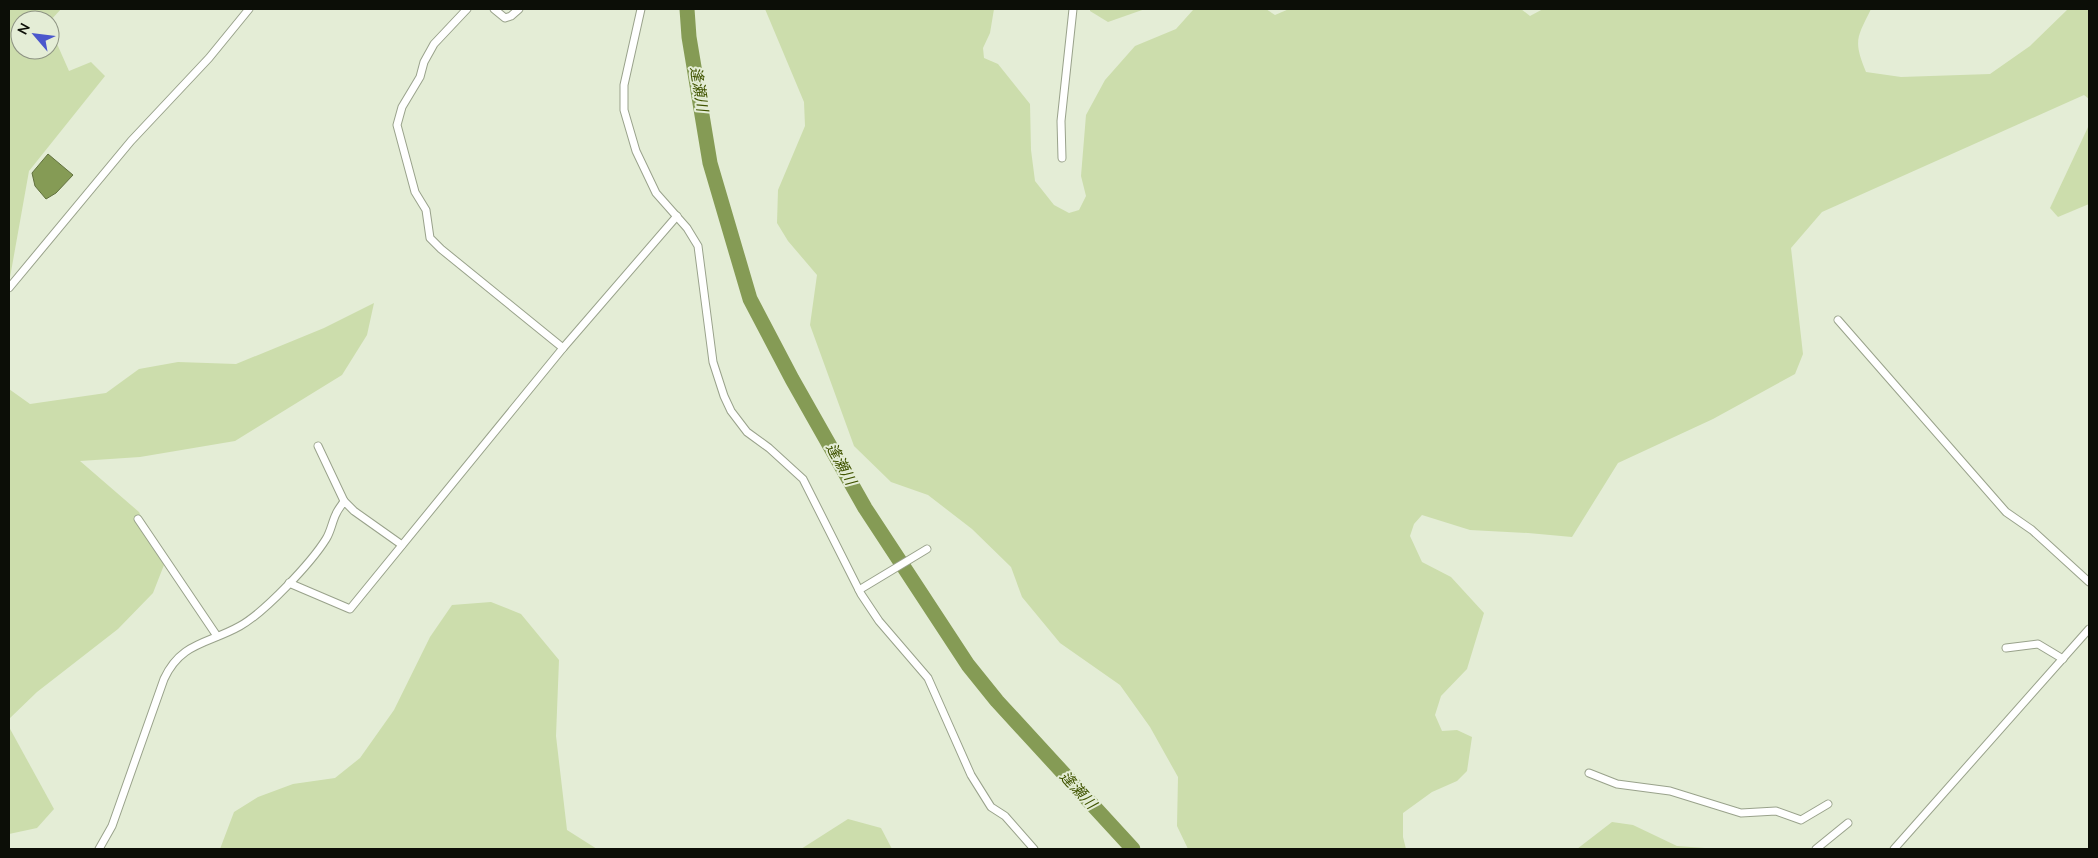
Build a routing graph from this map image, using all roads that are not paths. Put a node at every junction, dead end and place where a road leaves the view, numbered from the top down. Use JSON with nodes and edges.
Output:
{"nodes":[{"id":1,"x":249,"y":9,"type":"edge"},
{"id":2,"x":467,"y":9,"type":"edge"},
{"id":3,"x":494,"y":9,"type":"edge"},
{"id":4,"x":519,"y":9,"type":"edge"},
{"id":5,"x":641,"y":9,"type":"edge"},
{"id":6,"x":1074,"y":9,"type":"edge"},
{"id":7,"x":1062,"y":158,"type":"dead end"},
{"id":8,"x":677,"y":216,"type":"junction"},
{"id":9,"x":9,"y":288,"type":"edge"},
{"id":10,"x":1838,"y":320,"type":"dead end"},
{"id":11,"x":563,"y":348,"type":"junction"},
{"id":12,"x":318,"y":446,"type":"dead end"},
{"id":13,"x":344,"y":501,"type":"junction"},
{"id":14,"x":138,"y":519,"type":"dead end"},
{"id":15,"x":402,"y":545,"type":"junction"},
{"id":16,"x":927,"y":549,"type":"dead end"},
{"id":17,"x":2089,"y":582,"type":"edge"},
{"id":18,"x":289,"y":583,"type":"junction"},
{"id":19,"x":859,"y":590,"type":"junction"},
{"id":20,"x":2089,"y":629,"type":"edge"},
{"id":21,"x":218,"y":636,"type":"junction"},
{"id":22,"x":2006,"y":648,"type":"dead end"},
{"id":23,"x":2063,"y":659,"type":"junction"},
{"id":24,"x":1589,"y":772,"type":"dead end"},
{"id":25,"x":1828,"y":804,"type":"dead end"},
{"id":26,"x":1848,"y":823,"type":"dead end"},
{"id":27,"x":99,"y":849,"type":"edge"},
{"id":28,"x":1034,"y":849,"type":"edge"},
{"id":29,"x":1816,"y":849,"type":"edge"},
{"id":30,"x":1894,"y":849,"type":"edge"}],
"edges":[{"from":1,"to":9,"type":"street"},
{"from":2,"to":11,"type":"street"},
{"from":3,"to":4,"type":"street"},
{"from":5,"to":8,"type":"street"},
{"from":6,"to":7,"type":"street"},
{"from":8,"to":11,"type":"street"},
{"from":8,"to":19,"type":"street"},
{"from":10,"to":17,"type":"street"},
{"from":11,"to":15,"type":"street"},
{"from":12,"to":13,"type":"street"},
{"from":13,"to":15,"type":"street"},
{"from":13,"to":18,"type":"street"},
{"from":14,"to":21,"type":"street"},
{"from":15,"to":18,"type":"street"},
{"from":16,"to":19,"type":"street"},
{"from":18,"to":21,"type":"street"},
{"from":19,"to":28,"type":"street"},
{"from":20,"to":23,"type":"street"},
{"from":21,"to":27,"type":"street"},
{"from":22,"to":23,"type":"street"},
{"from":23,"to":30,"type":"street"},
{"from":24,"to":25,"type":"street"},
{"from":26,"to":29,"type":"street"}]}
